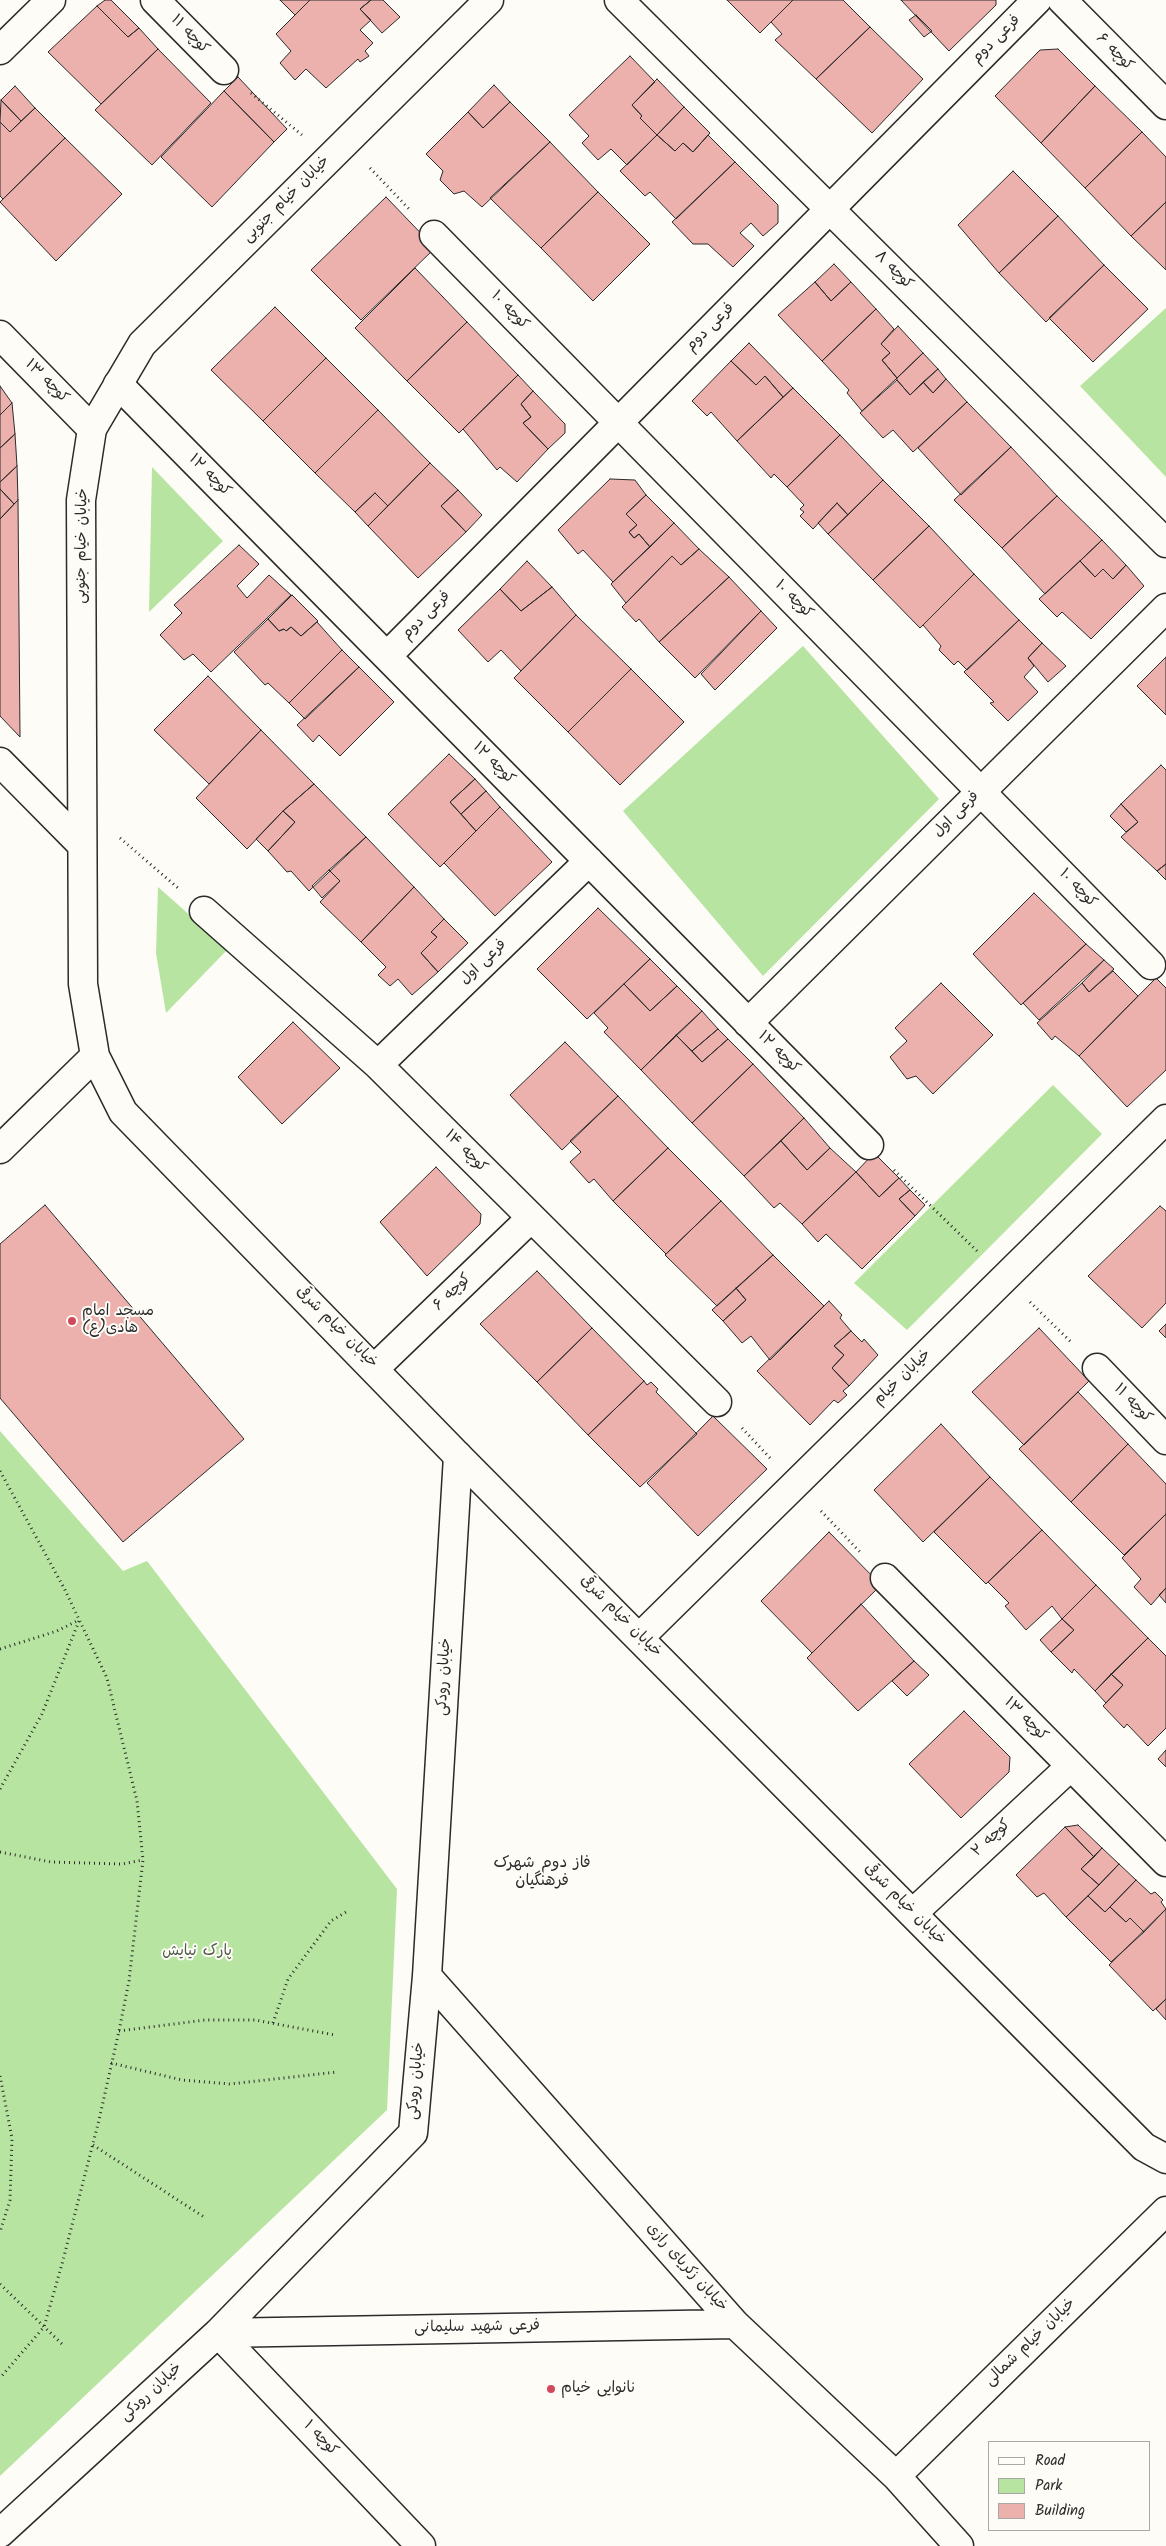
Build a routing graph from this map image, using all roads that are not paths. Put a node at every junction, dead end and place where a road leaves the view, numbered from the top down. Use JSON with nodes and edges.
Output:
{"nodes":[{"id":1,"x":51,"y":0,"type":"edge"},
{"id":2,"x":155,"y":0,"type":"edge"},
{"id":3,"x":489,"y":0,"type":"edge"},
{"id":4,"x":619,"y":0,"type":"edge"},
{"id":5,"x":1037,"y":0,"type":"edge"},
{"id":6,"x":1062,"y":0,"type":"edge"},
{"id":7,"x":0,"y":50,"type":"edge"},
{"id":8,"x":224,"y":70,"type":"road end"},
{"id":9,"x":1166,"y":105,"type":"edge"},
{"id":10,"x":830,"y":209,"type":"junction"},
{"id":11,"x":434,"y":235,"type":"road end"},
{"id":12,"x":0,"y":335,"type":"edge"},
{"id":13,"x":118,"y":384,"type":"junction"},
{"id":14,"x":618,"y":422,"type":"junction"},
{"id":15,"x":92,"y":429,"type":"junction"},
{"id":16,"x":1166,"y":543,"type":"edge"},
{"id":17,"x":1166,"y":608,"type":"edge"},
{"id":18,"x":387,"y":656,"type":"junction"},
{"id":19,"x":0,"y":762,"type":"edge"},
{"id":20,"x":981,"y":791,"type":"junction"},
{"id":21,"x":82,"y":845,"type":"junction"},
{"id":22,"x":589,"y":861,"type":"junction"},
{"id":23,"x":204,"y":911,"type":"road end"},
{"id":24,"x":1151,"y":965,"type":"dead end"},
{"id":25,"x":748,"y":1023,"type":"junction"},
{"id":26,"x":95,"y":1056,"type":"junction"},
{"id":27,"x":378,"y":1065,"type":"junction"},
{"id":28,"x":1166,"y":1119,"type":"edge"},
{"id":29,"x":869,"y":1145,"type":"dead end"},
{"id":30,"x":0,"y":1149,"type":"edge"},
{"id":31,"x":531,"y":1218,"type":"junction"},
{"id":32,"x":375,"y":1368,"type":"junction"},
{"id":33,"x":1097,"y":1368,"type":"dead end"},
{"id":34,"x":717,"y":1402,"type":"dead end"},
{"id":35,"x":1166,"y":1440,"type":"edge"},
{"id":36,"x":458,"y":1456,"type":"junction"},
{"id":37,"x":885,"y":1578,"type":"dead end"},
{"id":38,"x":640,"y":1636,"type":"junction"},
{"id":39,"x":1071,"y":1766,"type":"junction"},
{"id":40,"x":1166,"y":1862,"type":"edge"},
{"id":41,"x":913,"y":1913,"type":"junction"},
{"id":42,"x":427,"y":1976,"type":"junction"},
{"id":43,"x":1166,"y":2159,"type":"edge"},
{"id":44,"x":1166,"y":2211,"type":"edge"},
{"id":45,"x":736,"y":2324,"type":"junction"},
{"id":46,"x":218,"y":2333,"type":"junction"},
{"id":47,"x":896,"y":2476,"type":"junction"},
{"id":48,"x":0,"y":2533,"type":"edge"},
{"id":49,"x":421,"y":2546,"type":"edge"},
{"id":50,"x":959,"y":2546,"type":"edge"}],
"edges":[{"from":1,"to":7,"type":"street"},
{"from":2,"to":8,"type":"street","name":"کوچه ۱۱"},
{"from":3,"to":13,"type":"street","name":"خیابان خیام جنوبی"},
{"from":4,"to":10,"type":"street","name":"کوچه ۸"},
{"from":5,"to":10,"type":"street","name":"فرعی دوم"},
{"from":6,"to":9,"type":"street","name":"کوچه ۶"},
{"from":10,"to":14,"type":"street","name":"فرعی دوم"},
{"from":10,"to":16,"type":"street","name":"کوچه ۸"},
{"from":11,"to":14,"type":"street","name":"کوچه ۱۰"},
{"from":12,"to":15,"type":"street","name":"کوچه ۱۳"},
{"from":13,"to":15,"type":"street","name":"خیابان خیام جنوبی"},
{"from":13,"to":18,"type":"street","name":"کوچه ۱۲"},
{"from":14,"to":18,"type":"street","name":"فرعی دوم"},
{"from":14,"to":20,"type":"street","name":"کوچه ۱۰"},
{"from":15,"to":21,"type":"street","name":"خیابان خیام جنوبی"},
{"from":17,"to":20,"type":"street","name":"فرعی اول"},
{"from":18,"to":22,"type":"street","name":"کوچه ۱۲"},
{"from":19,"to":21,"type":"street"},
{"from":20,"to":24,"type":"street","name":"کوچه ۱۰"},
{"from":20,"to":25,"type":"street","name":"فرعی اول"},
{"from":21,"to":26,"type":"street","name":"خیابان خیام جنوبی"},
{"from":22,"to":25,"type":"street","name":"کوچه ۱۲"},
{"from":22,"to":27,"type":"street","name":"فرعی اول"},
{"from":23,"to":27,"type":"street","name":"کوچه ۱۴"},
{"from":25,"to":29,"type":"street","name":"کوچه ۱۲"},
{"from":26,"to":30,"type":"street"},
{"from":26,"to":32,"type":"street","name":"خیابان خیام شرقی"},
{"from":27,"to":31,"type":"street","name":"کوچه ۱۴"},
{"from":28,"to":38,"type":"street","name":"خیابان خیام"},
{"from":31,"to":32,"type":"street","name":"کوچه ۶"},
{"from":31,"to":34,"type":"street","name":"کوچه ۱۴"},
{"from":32,"to":36,"type":"street","name":"خیابان خیام شرقی"},
{"from":33,"to":35,"type":"street","name":"کوچه ۱۱"},
{"from":36,"to":38,"type":"street","name":"خیابان خیام شرقی"},
{"from":36,"to":42,"type":"street","name":"خیابان رودکی"},
{"from":37,"to":39,"type":"street","name":"کوچه ۱۳"},
{"from":38,"to":41,"type":"street","name":"خیابان خیام شرقی"},
{"from":39,"to":40,"type":"street","name":"کوچه ۱۳"},
{"from":39,"to":41,"type":"street","name":"کوچه ۲"},
{"from":41,"to":43,"type":"street","name":"خیابان خیام شرقی"},
{"from":42,"to":45,"type":"street","name":"خیابان زکریای رازی"},
{"from":42,"to":46,"type":"street","name":"خیابان رودکی"},
{"from":44,"to":47,"type":"street","name":"خیابان خیام شمالی"},
{"from":45,"to":46,"type":"street","name":"فرعی شهید سلیمانی"},
{"from":45,"to":47,"type":"street","name":"خیابان زکریای رازی"},
{"from":46,"to":48,"type":"street","name":"خیابان رودکی"},
{"from":46,"to":49,"type":"street","name":"کوچه ۱"},
{"from":47,"to":50,"type":"street","name":"خیابان زکریای رازی"}]}
